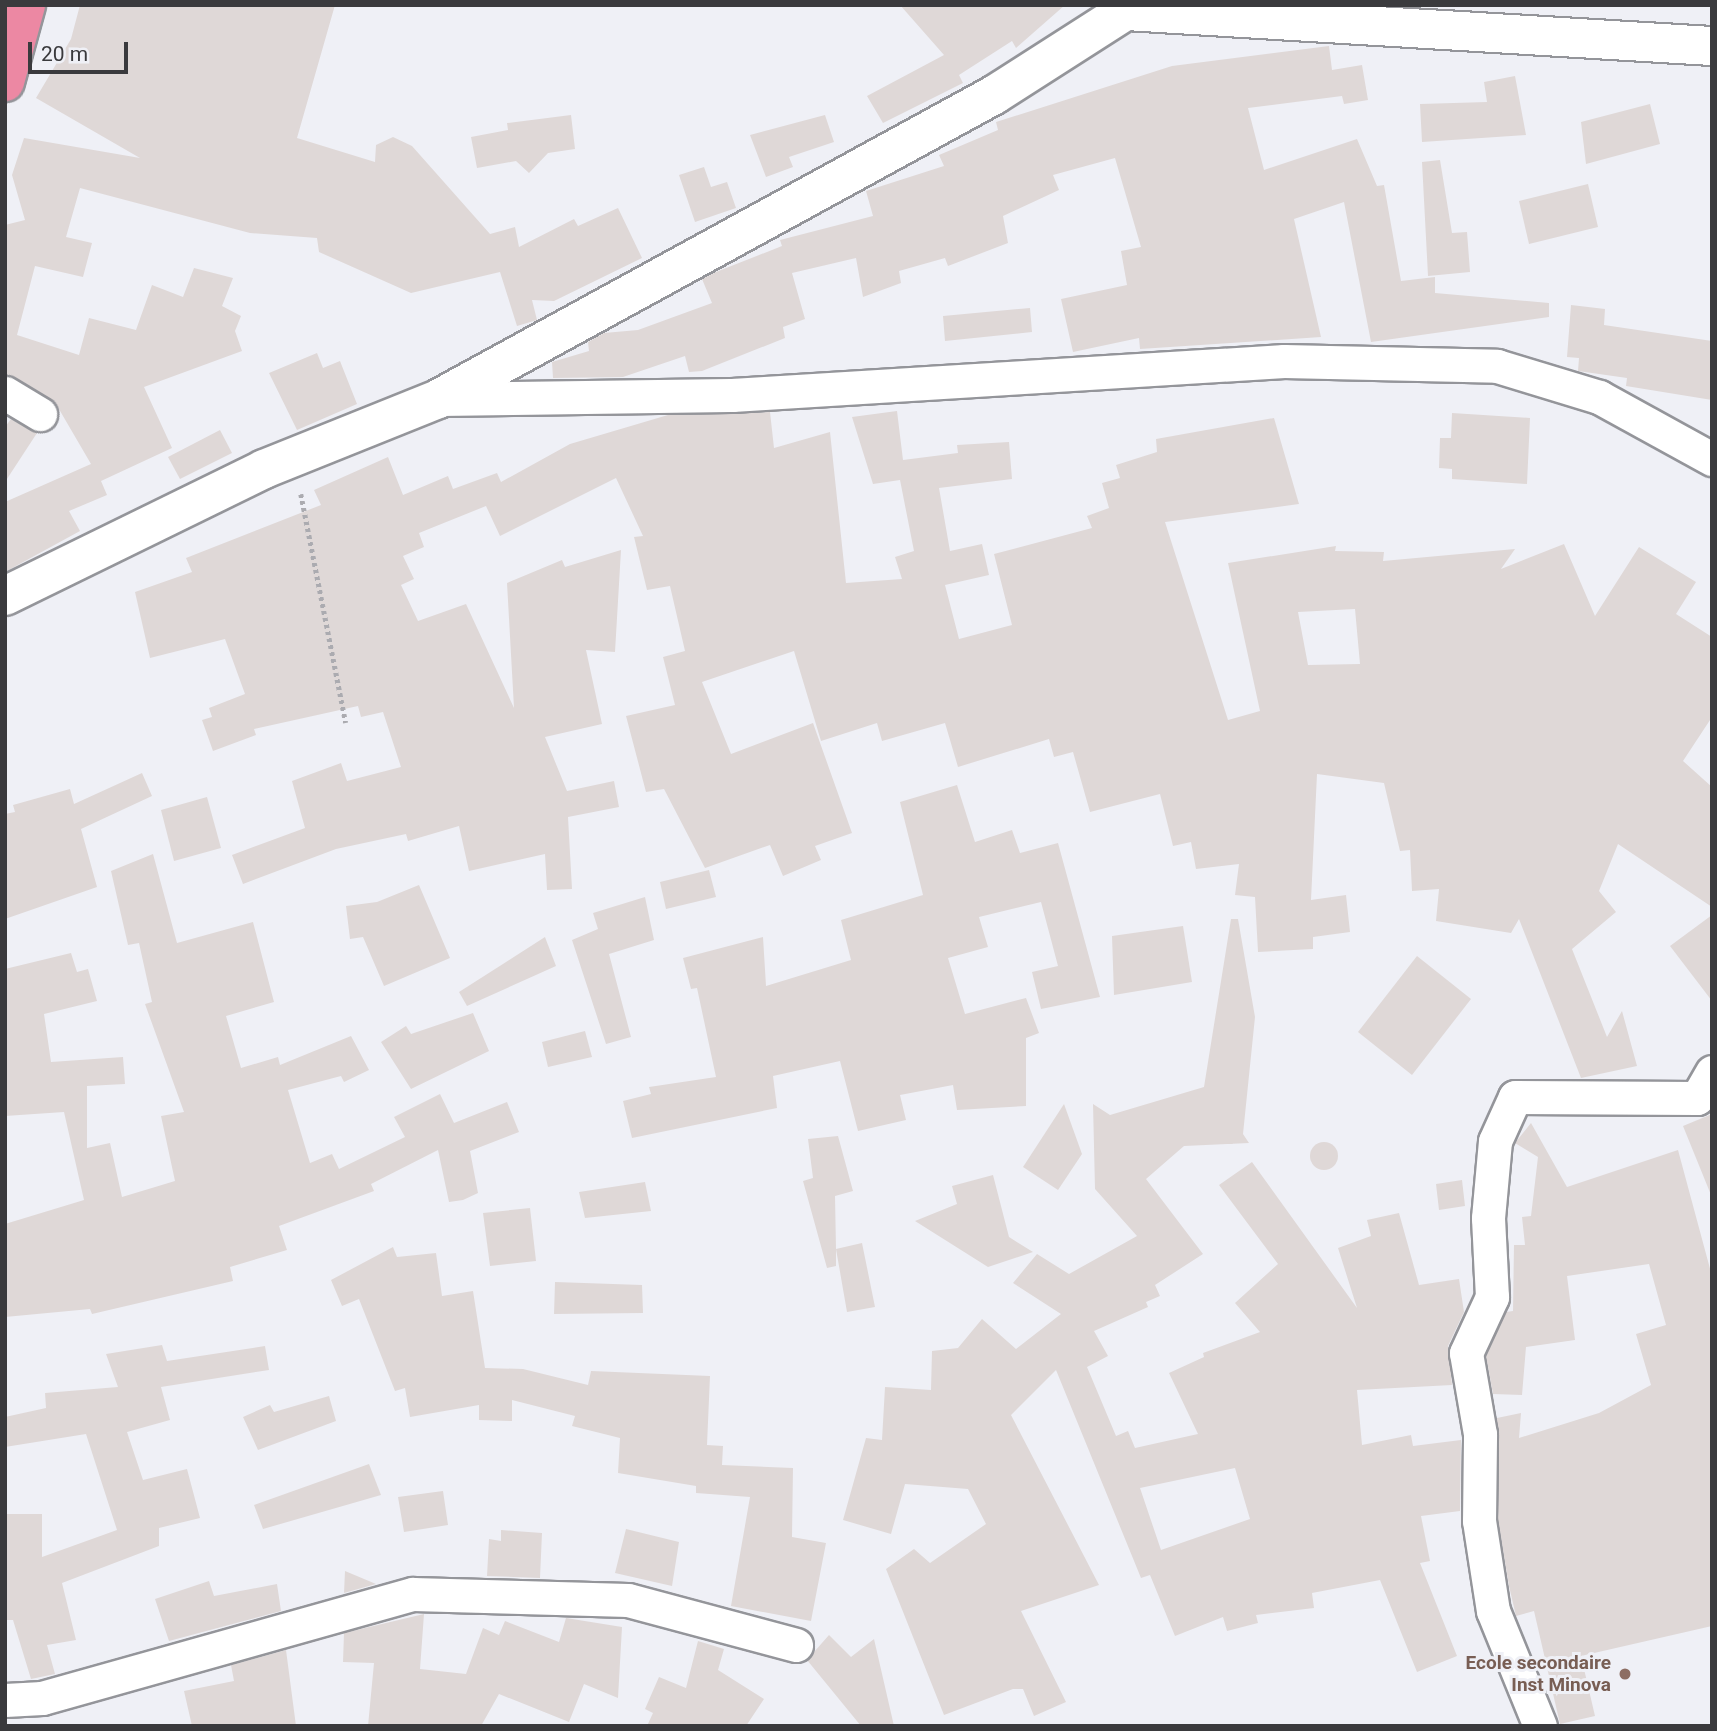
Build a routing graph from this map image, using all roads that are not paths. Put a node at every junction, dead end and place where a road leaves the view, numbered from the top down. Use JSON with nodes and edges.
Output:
{"nodes":[{"id":1,"x":26,"y":5,"type":"edge"},
{"id":2,"x":1130,"y":8,"type":"edge"},
{"id":3,"x":1712,"y":46,"type":"edge"},
{"id":4,"x":5,"y":82,"type":"edge"},
{"id":5,"x":5,"y":393,"type":"edge"},
{"id":6,"x":438,"y":398,"type":"junction"},
{"id":7,"x":40,"y":414,"type":"dead end"},
{"id":8,"x":1712,"y":459,"type":"edge"},
{"id":9,"x":5,"y":596,"type":"edge"},
{"id":10,"x":1712,"y":1072,"type":"edge"},
{"id":11,"x":796,"y":1644,"type":"dead end"},
{"id":12,"x":5,"y":1700,"type":"edge"},
{"id":13,"x":1540,"y":1726,"type":"edge"}],
"edges":[{"from":1,"to":4,"type":"highway"},
{"from":2,"to":3,"type":"street"},
{"from":2,"to":6,"type":"street"},
{"from":5,"to":7,"type":"street"},
{"from":6,"to":8,"type":"street"},
{"from":6,"to":9,"type":"street"},
{"from":10,"to":13,"type":"street"},
{"from":11,"to":12,"type":"street"}]}
